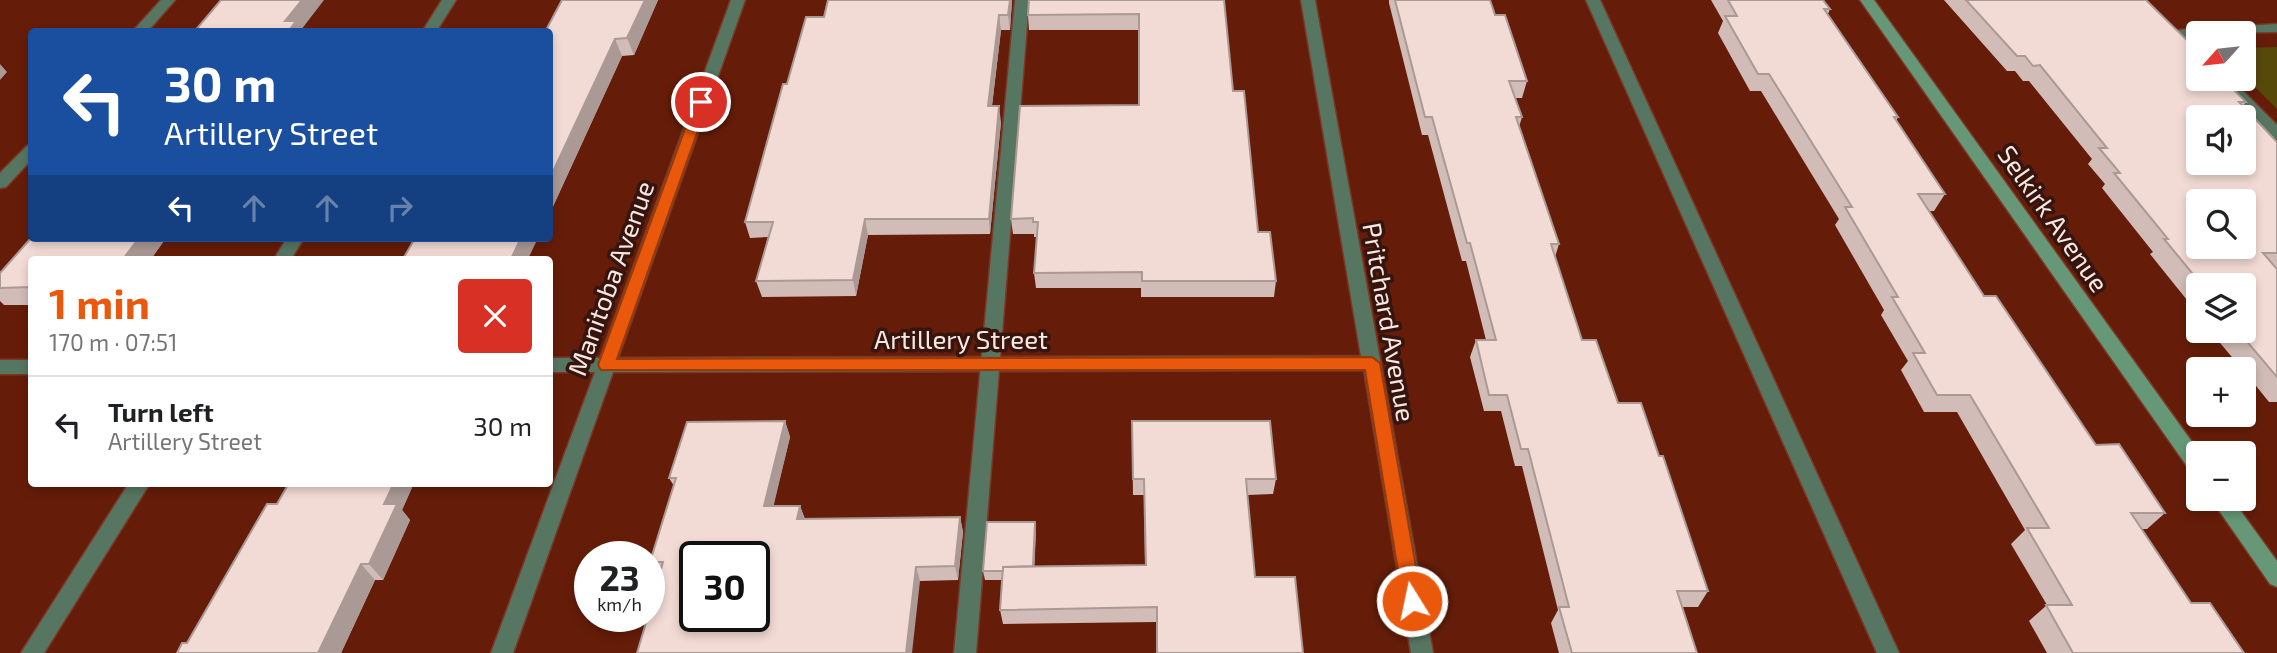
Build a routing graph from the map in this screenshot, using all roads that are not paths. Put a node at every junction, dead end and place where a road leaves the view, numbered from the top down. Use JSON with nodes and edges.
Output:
{"nodes":[{"id":1,"x":168,"y":0,"type":"edge"},
{"id":2,"x":449,"y":0,"type":"edge"},
{"id":3,"x":738,"y":0,"type":"edge"},
{"id":4,"x":1022,"y":0,"type":"edge"},
{"id":5,"x":1308,"y":0,"type":"edge"},
{"id":6,"x":1593,"y":0,"type":"edge"},
{"id":7,"x":1867,"y":0,"type":"edge"},
{"id":8,"x":143,"y":28,"type":"edge"},
{"id":9,"x":432,"y":28,"type":"edge"},
{"id":10,"x":2277,"y":28,"type":"edge"},
{"id":11,"x":2180,"y":35,"type":"edge"},
{"id":12,"x":2235,"y":91,"type":"edge"},
{"id":13,"x":2277,"y":134,"type":"edge"},
{"id":14,"x":28,"y":153,"type":"edge"},
{"id":15,"x":0,"y":183,"type":"edge"},
{"id":16,"x":1372,"y":363,"type":"junction"},
{"id":17,"x":553,"y":365,"type":"edge"},
{"id":18,"x":606,"y":365,"type":"junction"},
{"id":19,"x":992,"y":365,"type":"junction"},
{"id":20,"x":0,"y":367,"type":"edge"},
{"id":21,"x":28,"y":367,"type":"edge"},
{"id":22,"x":2186,"y":449,"type":"edge"},
{"id":23,"x":136,"y":487,"type":"edge"},
{"id":24,"x":2230,"y":511,"type":"edge"},
{"id":25,"x":2277,"y":578,"type":"edge"},
{"id":26,"x":32,"y":653,"type":"edge"},
{"id":27,"x":502,"y":653,"type":"edge"},
{"id":28,"x":965,"y":653,"type":"edge"},
{"id":29,"x":1422,"y":653,"type":"edge"},
{"id":30,"x":1888,"y":653,"type":"edge"}],
"edges":[{"from":1,"to":8,"type":"street"},
{"from":2,"to":9,"type":"street"},
{"from":3,"to":18,"type":"street","name":"Manitoba Avenue"},
{"from":4,"to":19,"type":"street"},
{"from":5,"to":16,"type":"street","name":"Pritchard Avenue"},
{"from":6,"to":30,"type":"street"},
{"from":7,"to":22,"type":"main road","name":"Selkirk Avenue"},
{"from":10,"to":11,"type":"street"},
{"from":12,"to":13,"type":"street"},
{"from":14,"to":15,"type":"street"},
{"from":16,"to":19,"type":"street","name":"Artillery Street"},
{"from":16,"to":29,"type":"street","name":"Pritchard Avenue"},
{"from":17,"to":18,"type":"street","name":"Artillery Street"},
{"from":18,"to":19,"type":"street","name":"Artillery Street"},
{"from":18,"to":27,"type":"street","name":"Manitoba Avenue"},
{"from":19,"to":28,"type":"street"},
{"from":20,"to":21,"type":"street"},
{"from":23,"to":26,"type":"street"},
{"from":24,"to":25,"type":"main road"}]}
